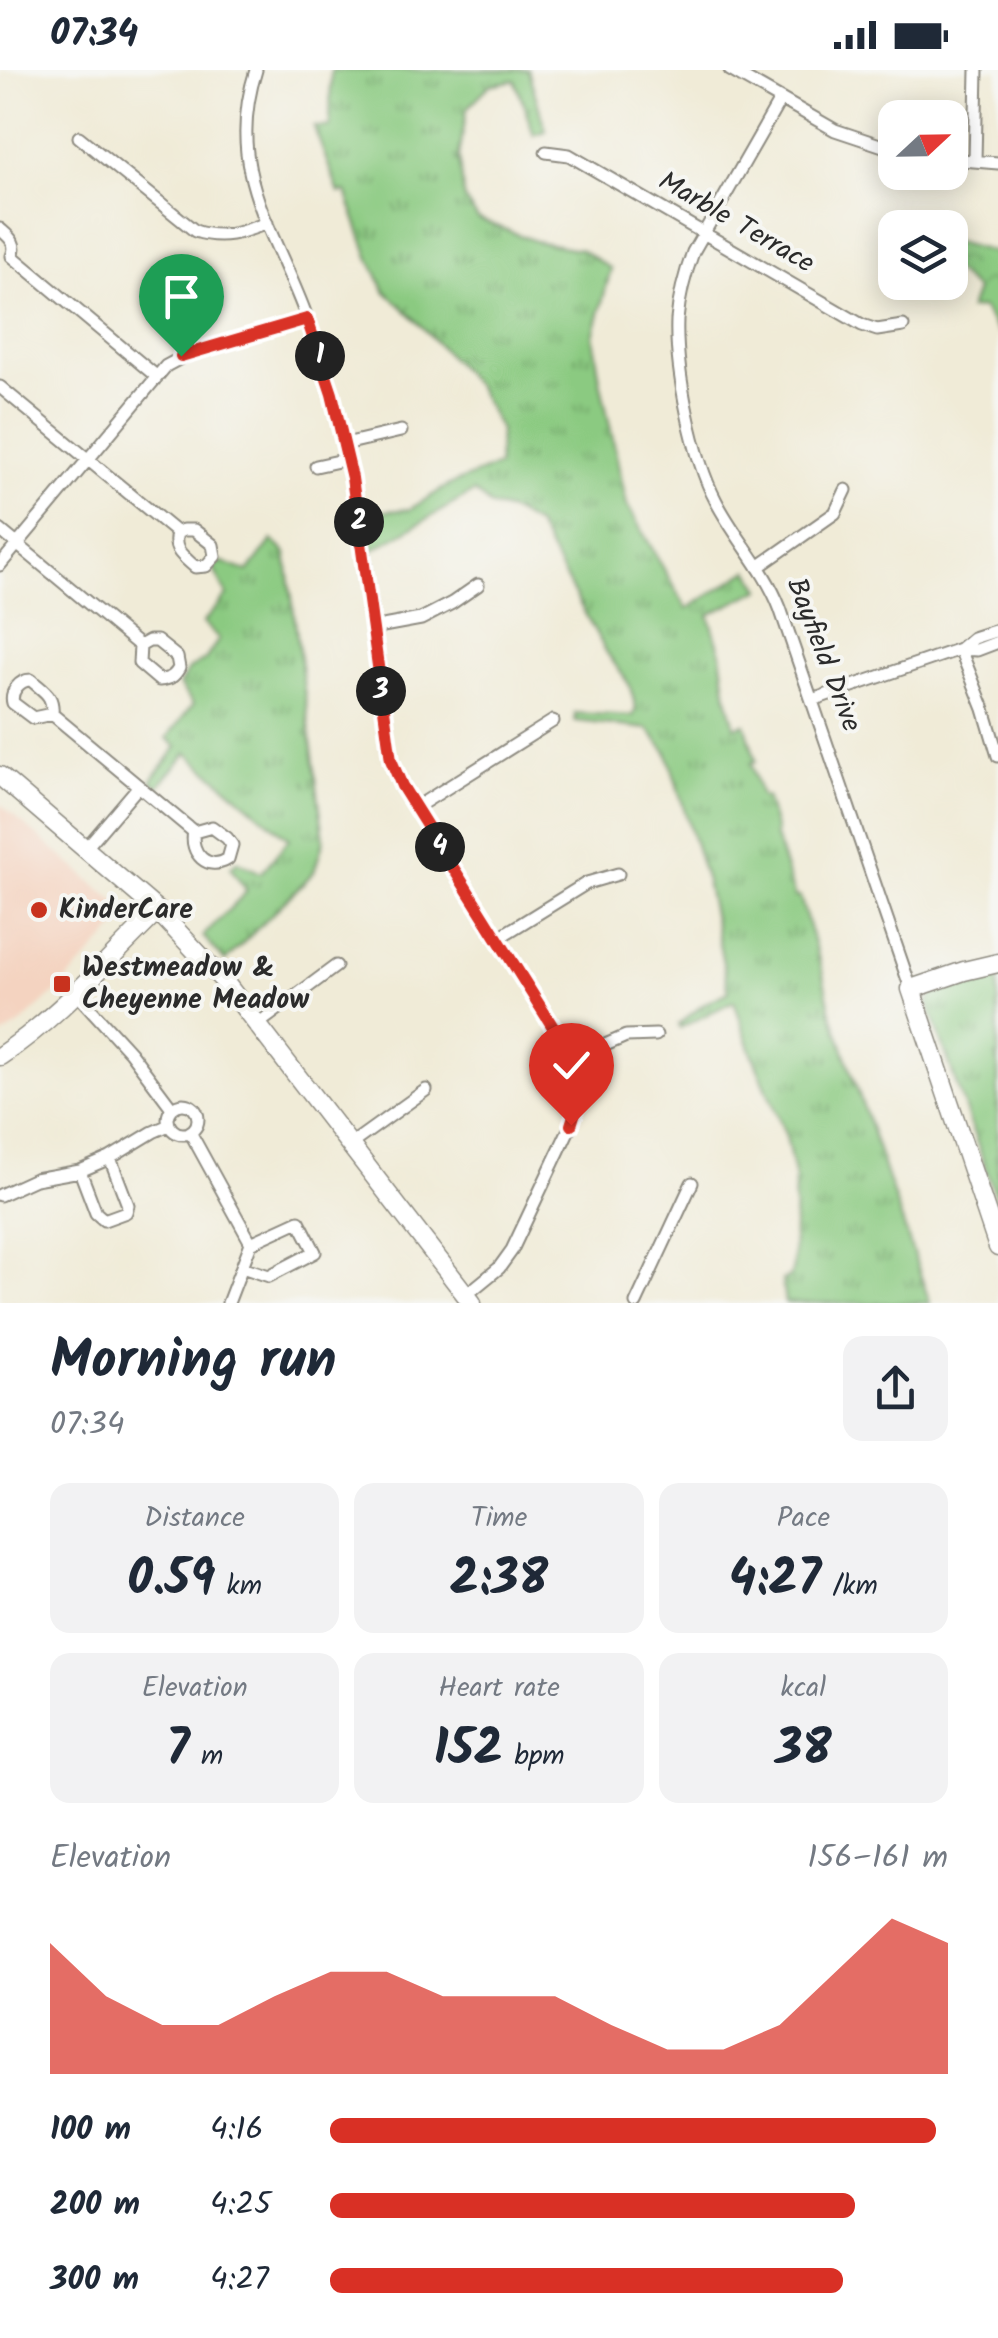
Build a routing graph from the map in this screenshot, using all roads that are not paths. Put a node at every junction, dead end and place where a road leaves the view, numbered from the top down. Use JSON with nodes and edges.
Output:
{"nodes":[{"id":1,"x":256,"y":70,"type":"edge"},
{"id":2,"x":730,"y":70,"type":"edge"},
{"id":3,"x":977,"y":70,"type":"edge"},
{"id":4,"x":780,"y":100,"type":"junction"},
{"id":5,"x":80,"y":138,"type":"dead end"},
{"id":6,"x":878,"y":144,"type":"edge"},
{"id":7,"x":546,"y":152,"type":"dead end"},
{"id":8,"x":968,"y":160,"type":"edge"},
{"id":9,"x":975,"y":161,"type":"junction"},
{"id":10,"x":998,"y":163,"type":"edge"},
{"id":11,"x":267,"y":223,"type":"junction"},
{"id":12,"x":0,"y":228,"type":"edge"},
{"id":13,"x":703,"y":234,"type":"junction"},
{"id":14,"x":6,"y":259,"type":"edge"},
{"id":15,"x":307,"y":319,"type":"junction"},
{"id":16,"x":903,"y":326,"type":"dead end"},
{"id":17,"x":156,"y":376,"type":"junction"},
{"id":18,"x":0,"y":387,"type":"edge"},
{"id":19,"x":401,"y":431,"type":"dead end"},
{"id":20,"x":345,"y":444,"type":"junction"},
{"id":21,"x":86,"y":459,"type":"junction"},
{"id":22,"x":348,"y":459,"type":"junction"},
{"id":23,"x":316,"y":466,"type":"dead end"},
{"id":24,"x":846,"y":490,"type":"dead end"},
{"id":25,"x":0,"y":530,"type":"edge"},
{"id":26,"x":177,"y":533,"type":"dead end"},
{"id":27,"x":17,"y":544,"type":"junction"},
{"id":28,"x":0,"y":565,"type":"edge"},
{"id":29,"x":758,"y":567,"type":"junction"},
{"id":30,"x":478,"y":585,"type":"dead end"},
{"id":31,"x":372,"y":628,"type":"junction"},
{"id":32,"x":998,"y":630,"type":"edge"},
{"id":33,"x":998,"y":642,"type":"edge"},
{"id":34,"x":140,"y":646,"type":"dead end"},
{"id":35,"x":960,"y":649,"type":"junction"},
{"id":36,"x":812,"y":700,"type":"junction"},
{"id":37,"x":52,"y":714,"type":"dead end"},
{"id":38,"x":553,"y":721,"type":"dead end"},
{"id":39,"x":998,"y":756,"type":"edge"},
{"id":40,"x":0,"y":776,"type":"edge"},
{"id":41,"x":138,"y":787,"type":"junction"},
{"id":42,"x":415,"y":808,"type":"junction"},
{"id":43,"x":194,"y":832,"type":"dead end"},
{"id":44,"x":86,"y":848,"type":"junction"},
{"id":45,"x":618,"y":874,"type":"dead end"},
{"id":46,"x":158,"y":911,"type":"junction"},
{"id":47,"x":498,"y":938,"type":"junction"},
{"id":48,"x":998,"y":963,"type":"edge"},
{"id":49,"x":336,"y":966,"type":"dead end"},
{"id":50,"x":911,"y":989,"type":"junction"},
{"id":51,"x":76,"y":994,"type":"junction"},
{"id":52,"x":258,"y":1024,"type":"junction"},
{"id":53,"x":656,"y":1034,"type":"dead end"},
{"id":54,"x":0,"y":1056,"type":"edge"},
{"id":55,"x":573,"y":1059,"type":"junction"},
{"id":56,"x":426,"y":1090,"type":"dead end"},
{"id":57,"x":172,"y":1108,"type":"junction"},
{"id":58,"x":169,"y":1126,"type":"junction"},
{"id":59,"x":190,"y":1132,"type":"junction"},
{"id":60,"x":351,"y":1144,"type":"junction"},
{"id":61,"x":110,"y":1158,"type":"junction"},
{"id":62,"x":80,"y":1170,"type":"junction"},
{"id":63,"x":692,"y":1183,"type":"dead end"},
{"id":64,"x":0,"y":1196,"type":"edge"},
{"id":65,"x":251,"y":1243,"type":"junction"},
{"id":66,"x":998,"y":1247,"type":"edge"},
{"id":67,"x":242,"y":1267,"type":"junction"},
{"id":68,"x":469,"y":1299,"type":"edge"},
{"id":69,"x":228,"y":1303,"type":"edge"},
{"id":70,"x":636,"y":1303,"type":"edge"}],
"edges":[{"from":1,"to":11,"type":"street"},
{"from":2,"to":4,"type":"street"},
{"from":3,"to":9,"type":"street"},
{"from":4,"to":6,"type":"street"},
{"from":4,"to":13,"type":"street","name":"Bayfield Drive"},
{"from":5,"to":11,"type":"street"},
{"from":7,"to":13,"type":"street","name":"Marble Terrace"},
{"from":8,"to":9,"type":"street"},
{"from":9,"to":10,"type":"street"},
{"from":11,"to":15,"type":"street"},
{"from":12,"to":14,"type":"street"},
{"from":13,"to":16,"type":"street","name":"Marble Terrace"},
{"from":13,"to":29,"type":"street","name":"Bayfield Drive"},
{"from":14,"to":17,"type":"street"},
{"from":15,"to":17,"type":"street"},
{"from":15,"to":20,"type":"street"},
{"from":17,"to":21,"type":"street"},
{"from":18,"to":21,"type":"street"},
{"from":19,"to":20,"type":"street"},
{"from":20,"to":22,"type":"street"},
{"from":21,"to":26,"type":"street"},
{"from":21,"to":27,"type":"street"},
{"from":22,"to":23,"type":"street"},
{"from":22,"to":31,"type":"street"},
{"from":24,"to":29,"type":"street"},
{"from":25,"to":27,"type":"street"},
{"from":27,"to":28,"type":"street"},
{"from":27,"to":34,"type":"street"},
{"from":29,"to":36,"type":"street","name":"Bayfield Drive"},
{"from":30,"to":31,"type":"street"},
{"from":31,"to":42,"type":"street"},
{"from":32,"to":35,"type":"street"},
{"from":33,"to":35,"type":"street"},
{"from":35,"to":36,"type":"street"},
{"from":35,"to":39,"type":"street"},
{"from":36,"to":50,"type":"street","name":"Bayfield Drive"},
{"from":37,"to":41,"type":"street"},
{"from":38,"to":42,"type":"street"},
{"from":40,"to":44,"type":"main road"},
{"from":41,"to":43,"type":"street"},
{"from":41,"to":44,"type":"street"},
{"from":42,"to":47,"type":"street"},
{"from":44,"to":46,"type":"main road"},
{"from":45,"to":47,"type":"street"},
{"from":46,"to":51,"type":"main road"},
{"from":46,"to":52,"type":"main road"},
{"from":47,"to":55,"type":"street"},
{"from":48,"to":50,"type":"main road"},
{"from":49,"to":52,"type":"street"},
{"from":50,"to":66,"type":"main road","name":"Bayfield Drive"},
{"from":51,"to":54,"type":"main road"},
{"from":51,"to":57,"type":"street"},
{"from":52,"to":60,"type":"main road"},
{"from":53,"to":55,"type":"street"},
{"from":55,"to":68,"type":"street"},
{"from":56,"to":60,"type":"street"},
{"from":57,"to":58,"type":"street"},
{"from":57,"to":59,"type":"street"},
{"from":58,"to":59,"type":"street"},
{"from":58,"to":61,"type":"street"},
{"from":59,"to":65,"type":"street"},
{"from":60,"to":68,"type":"main road"},
{"from":61,"to":62,"type":"street"},
{"from":61,"to":62,"type":"street"},
{"from":62,"to":64,"type":"street"},
{"from":63,"to":70,"type":"street"},
{"from":65,"to":67,"type":"street"},
{"from":65,"to":67,"type":"street"},
{"from":67,"to":69,"type":"street"}]}
